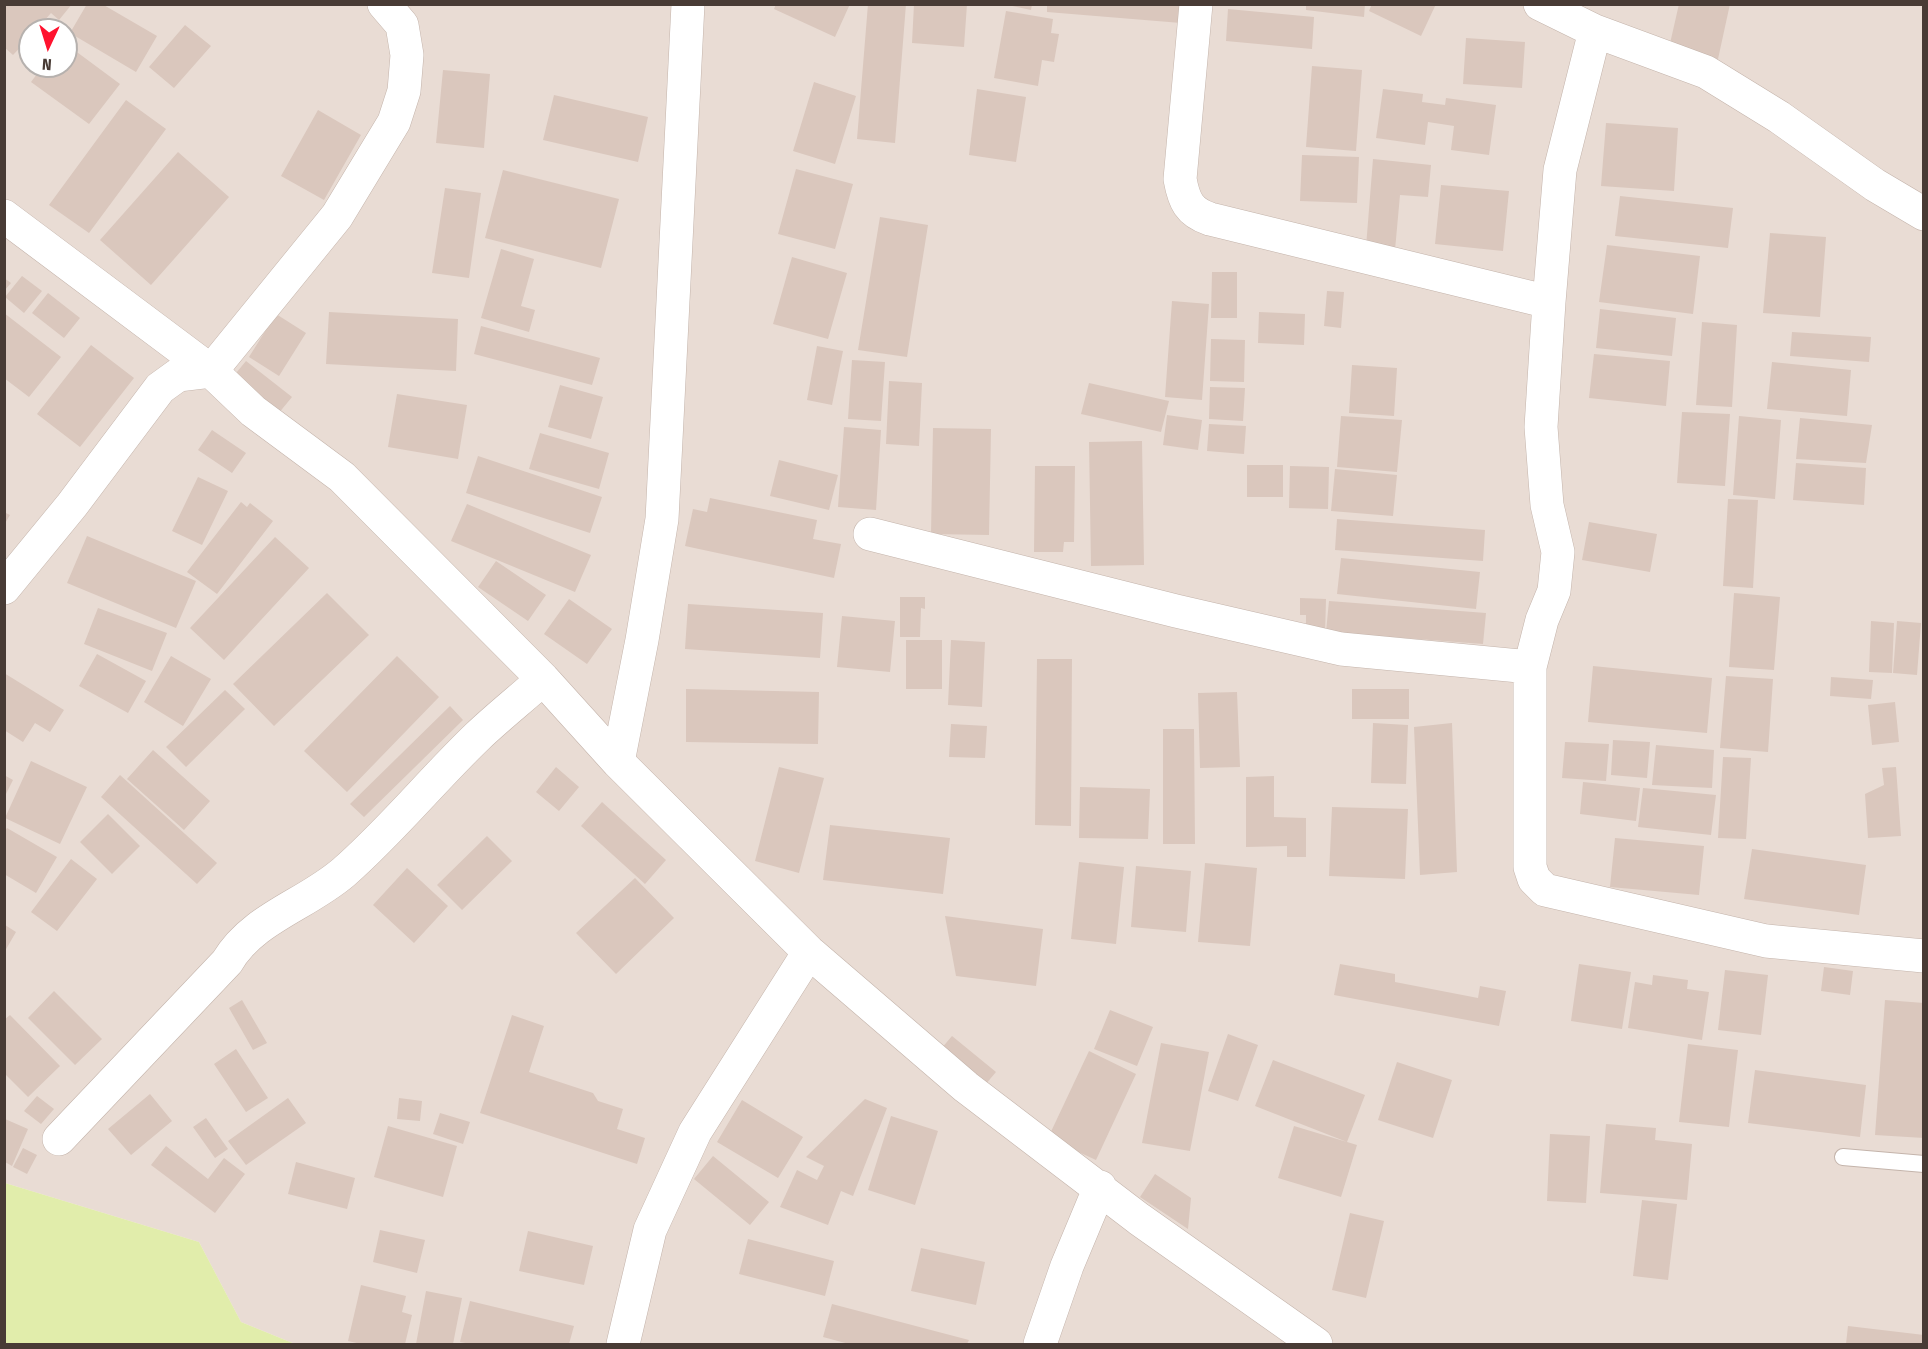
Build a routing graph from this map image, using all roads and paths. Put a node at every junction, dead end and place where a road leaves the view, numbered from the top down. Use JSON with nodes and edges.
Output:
{"nodes":[{"id":1,"x":384,"y":4,"type":"edge"},
{"id":2,"x":688,"y":4,"type":"edge"},
{"id":3,"x":1196,"y":4,"type":"edge"},
{"id":4,"x":1540,"y":4,"type":"edge"},
{"id":5,"x":1595,"y":32,"type":"junction"},
{"id":6,"x":1923,"y":214,"type":"edge"},
{"id":7,"x":4,"y":216,"type":"edge"},
{"id":8,"x":1548,"y":303,"type":"junction"},
{"id":9,"x":211,"y":371,"type":"junction"},
{"id":10,"x":870,"y":534,"type":"dead end"},
{"id":11,"x":4,"y":588,"type":"edge"},
{"id":12,"x":1530,"y":667,"type":"junction"},
{"id":13,"x":543,"y":679,"type":"junction"},
{"id":14,"x":618,"y":762,"type":"junction"},
{"id":15,"x":809,"y":952,"type":"junction"},
{"id":16,"x":1923,"y":956,"type":"edge"},
{"id":17,"x":59,"y":1140,"type":"dead end"},
{"id":18,"x":1843,"y":1157,"type":"dead end"},
{"id":19,"x":1923,"y":1164,"type":"edge"},
{"id":20,"x":1100,"y":1187,"type":"junction"},
{"id":21,"x":623,"y":1344,"type":"edge"},
{"id":22,"x":1040,"y":1344,"type":"edge"},
{"id":23,"x":1316,"y":1344,"type":"edge"}],
"edges":[{"from":1,"to":9,"type":"street"},
{"from":2,"to":14,"type":"street"},
{"from":3,"to":8,"type":"street"},
{"from":4,"to":5,"type":"street"},
{"from":5,"to":6,"type":"street"},
{"from":5,"to":8,"type":"street"},
{"from":7,"to":9,"type":"street"},
{"from":8,"to":12,"type":"street"},
{"from":9,"to":11,"type":"street"},
{"from":9,"to":13,"type":"street"},
{"from":10,"to":12,"type":"street"},
{"from":12,"to":16,"type":"street"},
{"from":13,"to":14,"type":"street"},
{"from":13,"to":17,"type":"street"},
{"from":14,"to":15,"type":"street"},
{"from":15,"to":20,"type":"street"},
{"from":15,"to":21,"type":"street"},
{"from":18,"to":19,"type":"lane"},
{"from":20,"to":22,"type":"street"},
{"from":20,"to":23,"type":"street"}]}
